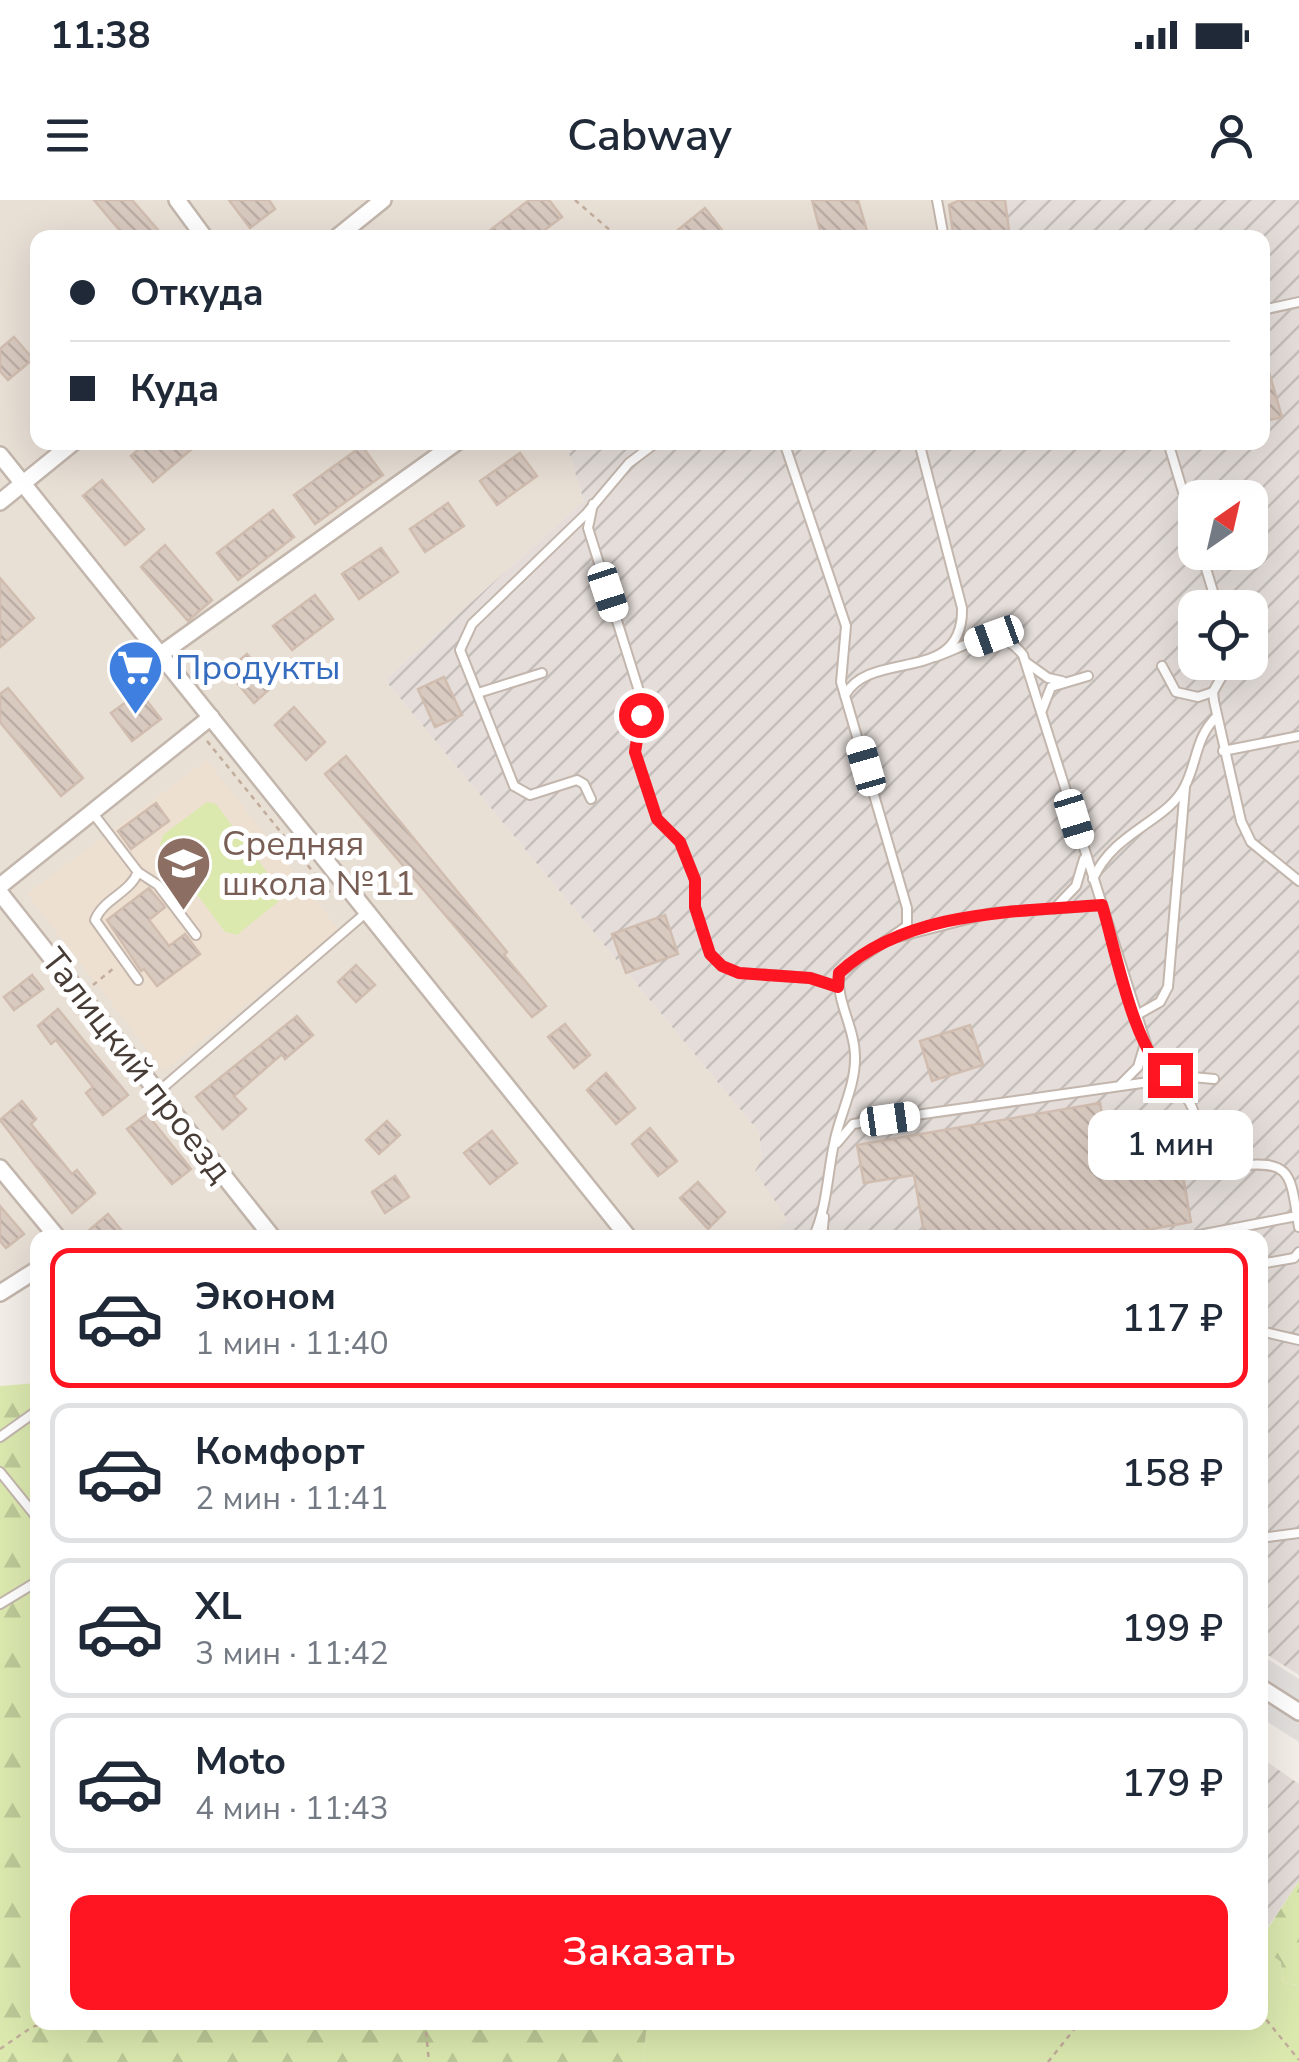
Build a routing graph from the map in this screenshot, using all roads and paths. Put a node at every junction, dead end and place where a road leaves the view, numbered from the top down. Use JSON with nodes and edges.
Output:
{"nodes":[{"id":1,"x":177,"y":200,"type":"edge"},
{"id":2,"x":383,"y":200,"type":"edge"},
{"id":3,"x":575,"y":200,"type":"edge"},
{"id":4,"x":938,"y":200,"type":"edge"},
{"id":5,"x":199,"y":230,"type":"edge"},
{"id":6,"x":346,"y":230,"type":"edge"},
{"id":7,"x":611,"y":230,"type":"edge"},
{"id":8,"x":943,"y":230,"type":"edge"},
{"id":9,"x":1299,"y":302,"type":"edge"},
{"id":10,"x":1270,"y":308,"type":"edge"},
{"id":11,"x":64,"y":450,"type":"edge"},
{"id":12,"x":446,"y":450,"type":"edge"},
{"id":13,"x":647,"y":450,"type":"edge"},
{"id":14,"x":787,"y":450,"type":"edge"},
{"id":15,"x":921,"y":450,"type":"edge"},
{"id":16,"x":1170,"y":450,"type":"edge"},
{"id":17,"x":0,"y":455,"type":"edge"},
{"id":18,"x":1179,"y":480,"type":"edge"},
{"id":19,"x":23,"y":482,"type":"junction"},
{"id":20,"x":0,"y":502,"type":"edge"},
{"id":21,"x":594,"y":504,"type":"junction"},
{"id":22,"x":160,"y":654,"type":"junction"},
{"id":23,"x":935,"y":657,"type":"junction"},
{"id":24,"x":1026,"y":662,"type":"junction"},
{"id":25,"x":1162,"y":666,"type":"dead end"},
{"id":26,"x":542,"y":674,"type":"dead end"},
{"id":27,"x":1088,"y":676,"type":"dead end"},
{"id":28,"x":1220,"y":680,"type":"edge"},
{"id":29,"x":1062,"y":681,"type":"junction"},
{"id":30,"x":1214,"y":692,"type":"junction"},
{"id":31,"x":478,"y":693,"type":"junction"},
{"id":32,"x":845,"y":694,"type":"junction"},
{"id":33,"x":1042,"y":714,"type":"junction"},
{"id":34,"x":211,"y":716,"type":"junction"},
{"id":35,"x":1217,"y":716,"type":"junction"},
{"id":36,"x":196,"y":728,"type":"junction"},
{"id":37,"x":1299,"y":736,"type":"edge"},
{"id":38,"x":1223,"y":752,"type":"junction"},
{"id":39,"x":1185,"y":786,"type":"junction"},
{"id":40,"x":591,"y":799,"type":"dead end"},
{"id":41,"x":92,"y":812,"type":"junction"},
{"id":42,"x":1085,"y":854,"type":"junction"},
{"id":43,"x":138,"y":872,"type":"junction"},
{"id":44,"x":1093,"y":879,"type":"junction"},
{"id":45,"x":1299,"y":881,"type":"edge"},
{"id":46,"x":0,"y":890,"type":"edge"},
{"id":47,"x":1102,"y":905,"type":"junction"},
{"id":48,"x":1054,"y":909,"type":"junction"},
{"id":49,"x":361,"y":917,"type":"junction"},
{"id":50,"x":196,"y":936,"type":"dead end"},
{"id":51,"x":894,"y":938,"type":"junction"},
{"id":52,"x":123,"y":960,"type":"junction"},
{"id":53,"x":138,"y":980,"type":"dead end"},
{"id":54,"x":838,"y":987,"type":"junction"},
{"id":55,"x":82,"y":994,"type":"junction"},
{"id":56,"x":1136,"y":1016,"type":"junction"},
{"id":57,"x":1144,"y":1042,"type":"junction"},
{"id":58,"x":1181,"y":1078,"type":"junction"},
{"id":59,"x":1214,"y":1079,"type":"dead end"},
{"id":60,"x":1158,"y":1081,"type":"junction"},
{"id":61,"x":1116,"y":1087,"type":"junction"},
{"id":62,"x":159,"y":1091,"type":"junction"},
{"id":63,"x":834,"y":1148,"type":"junction"},
{"id":64,"x":0,"y":1168,"type":"edge"},
{"id":65,"x":825,"y":1208,"type":"junction"},
{"id":66,"x":1297,"y":1216,"type":"edge"},
{"id":67,"x":1299,"y":1227,"type":"edge"},
{"id":68,"x":51,"y":1230,"type":"edge"},
{"id":69,"x":263,"y":1230,"type":"edge"},
{"id":70,"x":622,"y":1230,"type":"edge"},
{"id":71,"x":816,"y":1230,"type":"edge"},
{"id":72,"x":823,"y":1230,"type":"edge"},
{"id":73,"x":1225,"y":1230,"type":"edge"},
{"id":74,"x":1299,"y":1252,"type":"edge"},
{"id":75,"x":1268,"y":1263,"type":"edge"},
{"id":76,"x":30,"y":1273,"type":"edge"},
{"id":77,"x":0,"y":1293,"type":"edge"},
{"id":78,"x":1268,"y":1333,"type":"edge"},
{"id":79,"x":1299,"y":1340,"type":"edge"},
{"id":80,"x":30,"y":1416,"type":"edge"},
{"id":81,"x":0,"y":1437,"type":"edge"},
{"id":82,"x":0,"y":1472,"type":"edge"},
{"id":83,"x":30,"y":1509,"type":"edge"},
{"id":84,"x":1299,"y":1533,"type":"edge"},
{"id":85,"x":1268,"y":1537,"type":"edge"},
{"id":86,"x":30,"y":1586,"type":"edge"},
{"id":87,"x":0,"y":1604,"type":"edge"},
{"id":88,"x":1268,"y":1692,"type":"edge"},
{"id":89,"x":1299,"y":1712,"type":"edge"},
{"id":90,"x":1268,"y":2022,"type":"edge"},
{"id":91,"x":30,"y":2028,"type":"edge"},
{"id":92,"x":426,"y":2030,"type":"edge"},
{"id":93,"x":1074,"y":2030,"type":"edge"},
{"id":94,"x":0,"y":2049,"type":"edge"},
{"id":95,"x":1299,"y":2060,"type":"edge"},
{"id":96,"x":429,"y":2062,"type":"edge"},
{"id":97,"x":1048,"y":2062,"type":"edge"}],
"edges":[{"from":1,"to":5,"type":"street"},
{"from":2,"to":6,"type":"street"},
{"from":3,"to":7,"type":"path"},
{"from":4,"to":8,"type":"lane"},
{"from":9,"to":10,"type":"lane"},
{"from":11,"to":19,"type":"street"},
{"from":12,"to":22,"type":"street"},
{"from":13,"to":21,"type":"lane"},
{"from":14,"to":32,"type":"lane"},
{"from":15,"to":23,"type":"lane"},
{"from":16,"to":18,"type":"lane"},
{"from":17,"to":19,"type":"street"},
{"from":19,"to":20,"type":"street"},
{"from":19,"to":22,"type":"street"},
{"from":21,"to":31,"type":"lane"},
{"from":21,"to":54,"type":"lane"},
{"from":22,"to":34,"type":"street"},
{"from":23,"to":24,"type":"lane"},
{"from":23,"to":32,"type":"lane"},
{"from":24,"to":29,"type":"lane"},
{"from":24,"to":33,"type":"lane"},
{"from":25,"to":30,"type":"lane"},
{"from":26,"to":31,"type":"lane"},
{"from":27,"to":29,"type":"lane"},
{"from":28,"to":30,"type":"lane"},
{"from":29,"to":33,"type":"lane"},
{"from":30,"to":35,"type":"lane"},
{"from":31,"to":40,"type":"lane"},
{"from":32,"to":51,"type":"lane"},
{"from":33,"to":42,"type":"lane"},
{"from":34,"to":36,"type":"street"},
{"from":34,"to":49,"type":"street"},
{"from":35,"to":38,"type":"lane"},
{"from":35,"to":39,"type":"lane"},
{"from":36,"to":41,"type":"street"},
{"from":36,"to":49,"type":"path"},
{"from":37,"to":38,"type":"lane"},
{"from":38,"to":45,"type":"lane"},
{"from":39,"to":44,"type":"lane"},
{"from":39,"to":56,"type":"lane"},
{"from":41,"to":43,"type":"lane"},
{"from":41,"to":46,"type":"street"},
{"from":42,"to":44,"type":"lane"},
{"from":42,"to":48,"type":"lane"},
{"from":43,"to":50,"type":"lane"},
{"from":43,"to":52,"type":"lane"},
{"from":44,"to":47,"type":"lane"},
{"from":46,"to":55,"type":"street","name":"Талицкий проезд"},
{"from":47,"to":48,"type":"lane"},
{"from":47,"to":56,"type":"lane"},
{"from":48,"to":51,"type":"lane"},
{"from":49,"to":62,"type":"lane"},
{"from":49,"to":70,"type":"street"},
{"from":51,"to":54,"type":"lane"},
{"from":52,"to":53,"type":"lane"},
{"from":52,"to":55,"type":"path"},
{"from":54,"to":63,"type":"lane"},
{"from":55,"to":62,"type":"street","name":"Талицкий проезд"},
{"from":56,"to":57,"type":"lane"},
{"from":57,"to":58,"type":"lane"},
{"from":57,"to":61,"type":"lane"},
{"from":58,"to":59,"type":"lane"},
{"from":58,"to":60,"type":"lane"},
{"from":60,"to":61,"type":"lane"},
{"from":60,"to":66,"type":"lane"},
{"from":61,"to":63,"type":"lane"},
{"from":62,"to":69,"type":"street","name":"Талицкий проезд"},
{"from":63,"to":65,"type":"lane"},
{"from":64,"to":68,"type":"street"},
{"from":65,"to":71,"type":"lane"},
{"from":65,"to":72,"type":"lane"},
{"from":66,"to":67,"type":"lane"},
{"from":66,"to":73,"type":"lane"},
{"from":74,"to":75,"type":"lane"},
{"from":76,"to":77,"type":"street"},
{"from":78,"to":79,"type":"lane"},
{"from":80,"to":81,"type":"lane"},
{"from":82,"to":83,"type":"lane"},
{"from":84,"to":85,"type":"lane"},
{"from":86,"to":87,"type":"lane"},
{"from":88,"to":89,"type":"street"},
{"from":90,"to":95,"type":"path"},
{"from":91,"to":94,"type":"path"},
{"from":92,"to":96,"type":"path"},
{"from":93,"to":97,"type":"path"}]}
